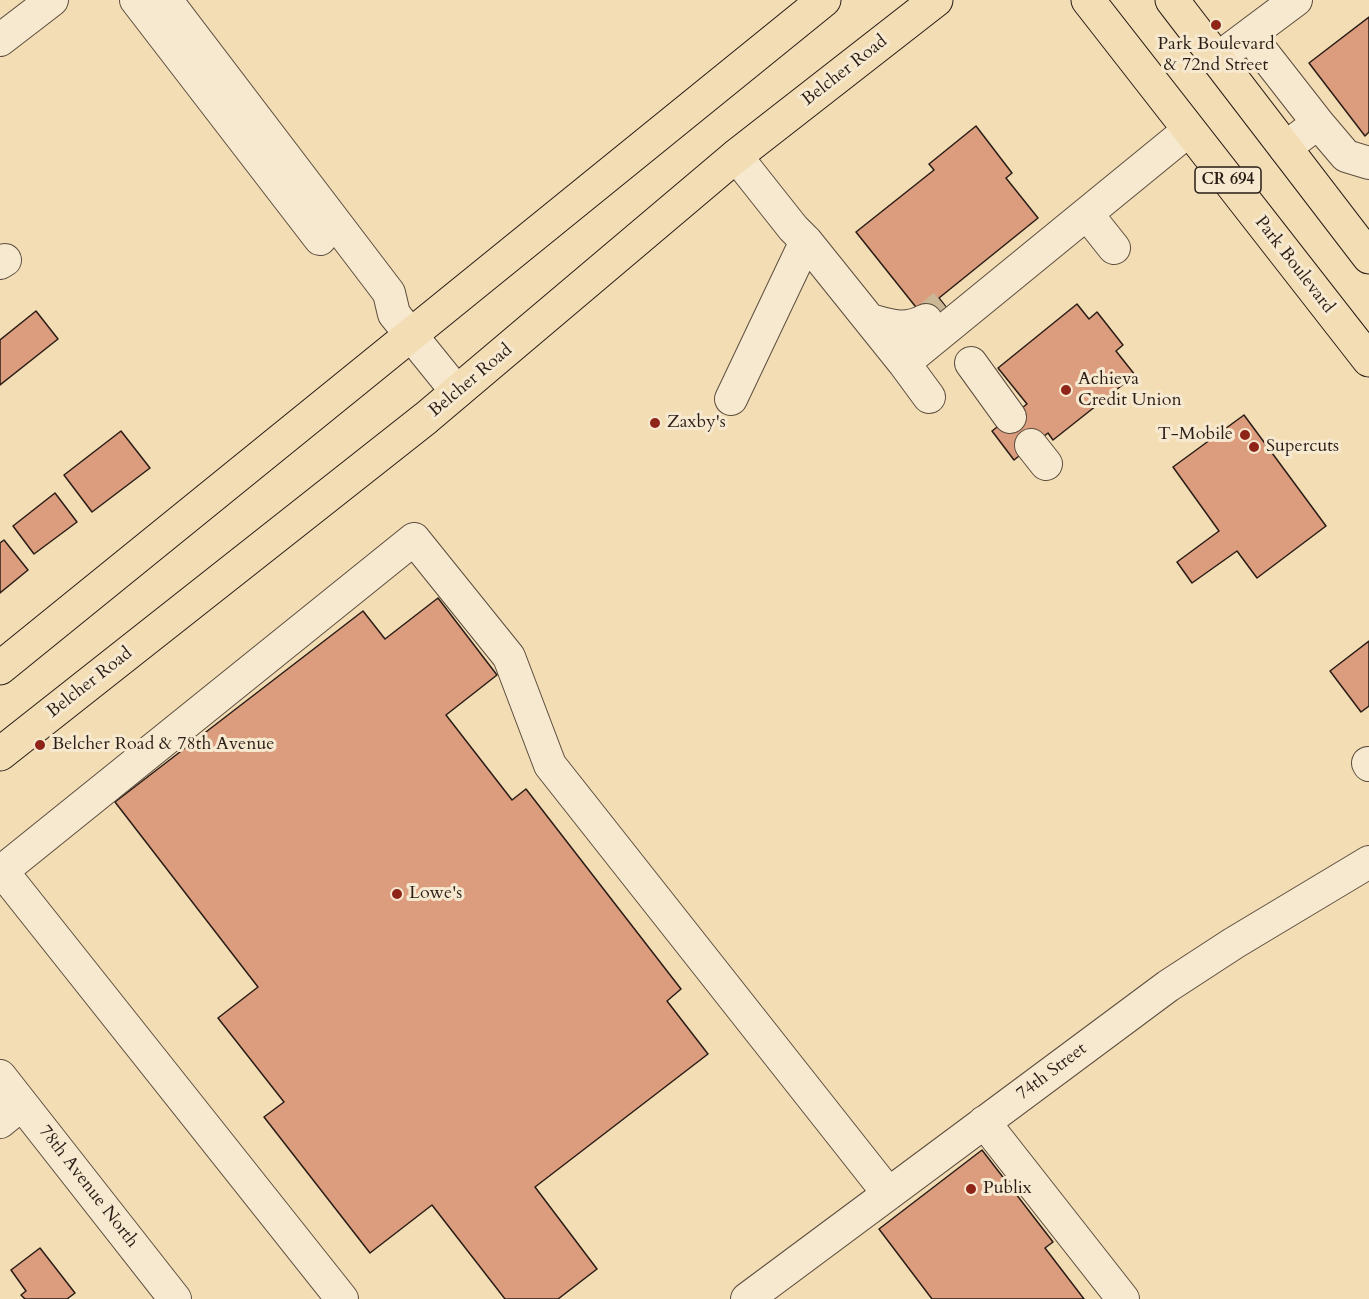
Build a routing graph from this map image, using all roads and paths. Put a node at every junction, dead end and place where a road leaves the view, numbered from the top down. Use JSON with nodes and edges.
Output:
{"nodes":[{"id":1,"x":52,"y":0,"type":"edge"},
{"id":2,"x":136,"y":0,"type":"edge"},
{"id":3,"x":166,"y":0,"type":"edge"},
{"id":4,"x":824,"y":0,"type":"edge"},
{"id":5,"x":936,"y":0,"type":"edge"},
{"id":6,"x":1088,"y":0,"type":"edge"},
{"id":7,"x":1172,"y":0,"type":"edge"},
{"id":8,"x":1296,"y":0,"type":"edge"},
{"id":9,"x":1250,"y":36,"type":"junction"},
{"id":10,"x":0,"y":40,"type":"edge"},
{"id":11,"x":1217,"y":59,"type":"junction"},
{"id":12,"x":1318,"y":123,"type":"junction"},
{"id":13,"x":1189,"y":130,"type":"junction"},
{"id":14,"x":1285,"y":148,"type":"junction"},
{"id":15,"x":736,"y":156,"type":"junction"},
{"id":16,"x":1369,"y":163,"type":"edge"},
{"id":17,"x":1087,"y":214,"type":"junction"},
{"id":18,"x":806,"y":241,"type":"junction"},
{"id":19,"x":1364,"y":242,"type":"edge"},
{"id":20,"x":1114,"y":248,"type":"dead end"},
{"id":21,"x":985,"y":297,"type":"junction"},
{"id":22,"x":870,"y":320,"type":"junction"},
{"id":23,"x":402,"y":324,"type":"junction"},
{"id":24,"x":1369,"y":360,"type":"edge"},
{"id":25,"x":904,"y":363,"type":"junction"},
{"id":26,"x":971,"y":363,"type":"dead end"},
{"id":27,"x":458,"y":392,"type":"junction"},
{"id":28,"x":929,"y":396,"type":"dead end"},
{"id":29,"x":731,"y":399,"type":"dead end"},
{"id":30,"x":1010,"y":417,"type":"dead end"},
{"id":31,"x":0,"y":668,"type":"edge"},
{"id":32,"x":0,"y":754,"type":"edge"},
{"id":33,"x":1369,"y":862,"type":"edge"},
{"id":34,"x":0,"y":1076,"type":"edge"},
{"id":35,"x":11,"y":1113,"type":"edge"},
{"id":36,"x":984,"y":1122,"type":"junction"},
{"id":37,"x":888,"y":1193,"type":"junction"},
{"id":38,"x":175,"y":1299,"type":"edge"},
{"id":39,"x":342,"y":1299,"type":"edge"},
{"id":40,"x":747,"y":1299,"type":"edge"},
{"id":41,"x":1123,"y":1299,"type":"edge"}],
"edges":[{"from":1,"to":10,"type":"street"},
{"from":2,"to":23,"type":"street"},
{"from":3,"to":23,"type":"street"},
{"from":4,"to":23,"type":"main road"},
{"from":5,"to":15,"type":"main road","name":"Belcher Road"},
{"from":6,"to":13,"type":"main road","name":"Park Boulevard","number":"CR 694"},
{"from":7,"to":11,"type":"main road"},
{"from":8,"to":9,"type":"street"},
{"from":9,"to":11,"type":"street"},
{"from":9,"to":12,"type":"street"},
{"from":11,"to":14,"type":"main road"},
{"from":12,"to":14,"type":"street"},
{"from":12,"to":16,"type":"street"},
{"from":13,"to":17,"type":"street"},
{"from":13,"to":24,"type":"main road","name":"Park Boulevard","number":"CR 694"},
{"from":14,"to":19,"type":"main road"},
{"from":15,"to":18,"type":"street"},
{"from":15,"to":27,"type":"main road","name":"Belcher Road"},
{"from":17,"to":20,"type":"street"},
{"from":17,"to":21,"type":"street"},
{"from":18,"to":22,"type":"street"},
{"from":18,"to":29,"type":"street"},
{"from":21,"to":22,"type":"street"},
{"from":21,"to":25,"type":"street"},
{"from":22,"to":25,"type":"street"},
{"from":23,"to":27,"type":"street"},
{"from":23,"to":31,"type":"main road"},
{"from":25,"to":28,"type":"street"},
{"from":26,"to":30,"type":"street"},
{"from":27,"to":32,"type":"main road","name":"Belcher Road"},
{"from":33,"to":36,"type":"street","name":"74th Street"},
{"from":34,"to":35,"type":"street","name":"78th Avenue North"},
{"from":35,"to":38,"type":"street","name":"78th Avenue North"},
{"from":36,"to":37,"type":"street","name":"74th Street"},
{"from":36,"to":41,"type":"street"},
{"from":37,"to":39,"type":"street"},
{"from":37,"to":40,"type":"street","name":"74th Street"}]}
